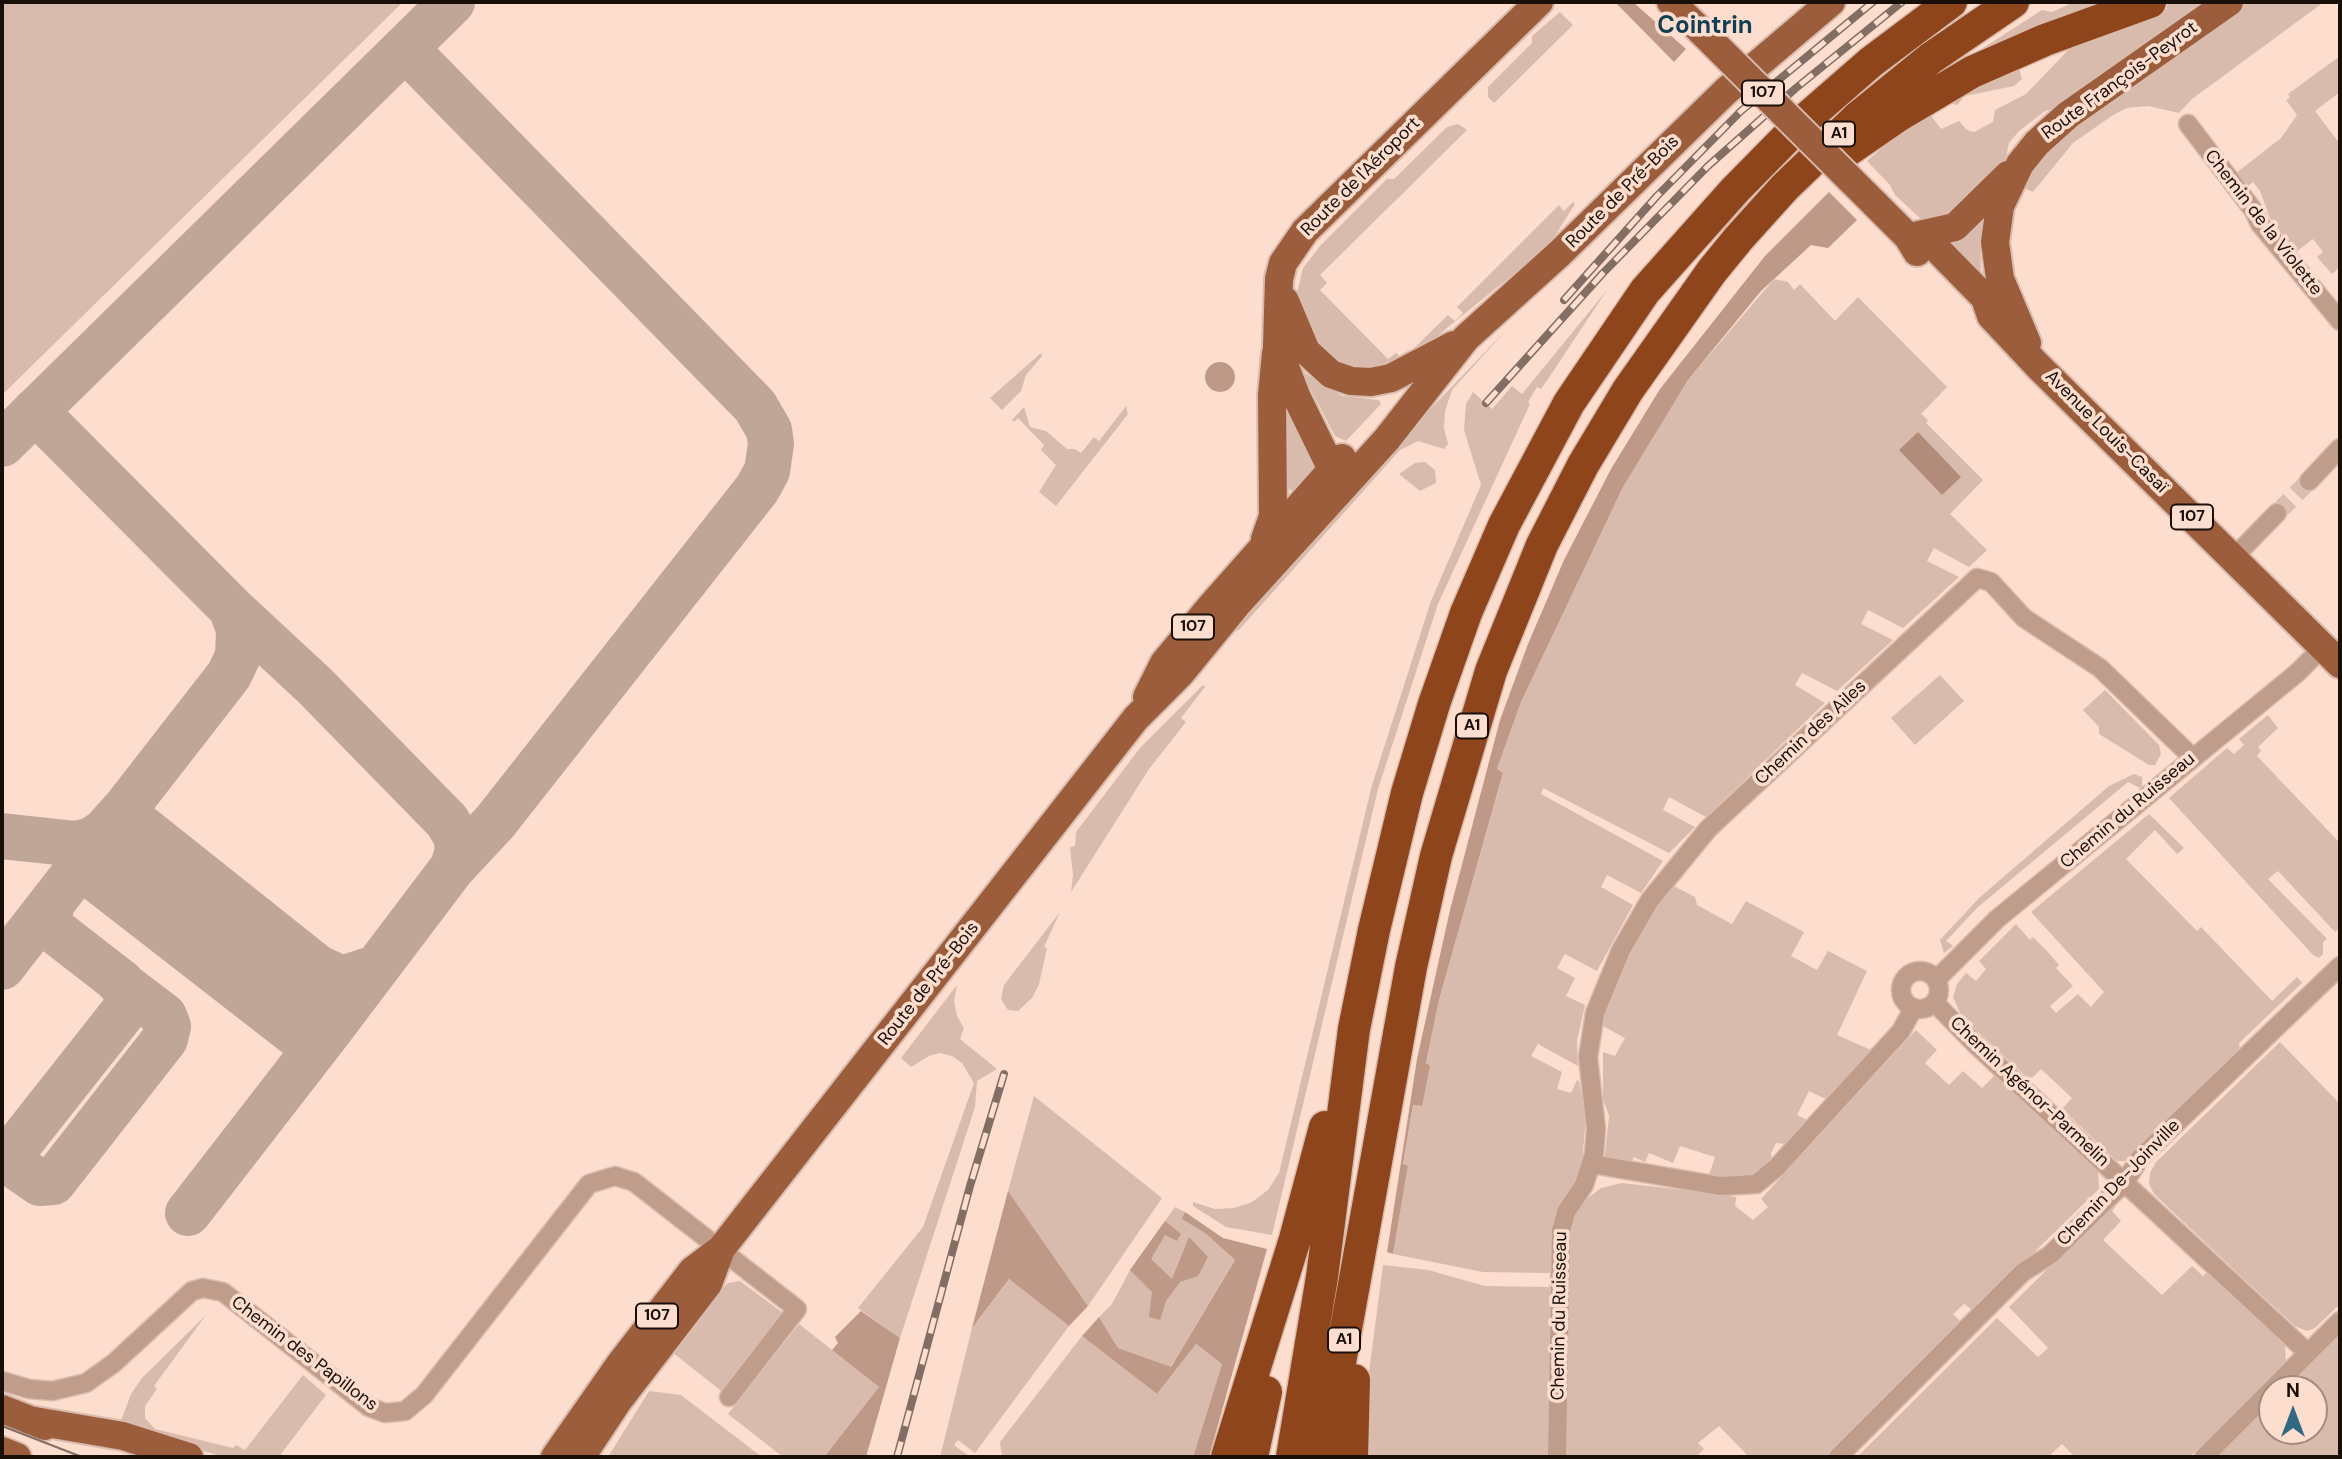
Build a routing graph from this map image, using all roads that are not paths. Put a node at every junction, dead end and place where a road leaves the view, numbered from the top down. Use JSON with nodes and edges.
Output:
{"nodes":[{"id":1,"x":1539,"y":2,"type":"edge"},
{"id":2,"x":1672,"y":2,"type":"edge"},
{"id":3,"x":1831,"y":2,"type":"edge"},
{"id":4,"x":1951,"y":2,"type":"edge"},
{"id":5,"x":2014,"y":2,"type":"edge"},
{"id":6,"x":2150,"y":2,"type":"edge"},
{"id":7,"x":2229,"y":2,"type":"edge"},
{"id":8,"x":2188,"y":124,"type":"dead end"},
{"id":9,"x":2020,"y":163,"type":"junction"},
{"id":10,"x":1908,"y":237,"type":"junction"},
{"id":11,"x":1279,"y":279,"type":"junction"},
{"id":12,"x":1694,"y":297,"type":"junction"},
{"id":13,"x":2340,"y":321,"type":"edge"},
{"id":14,"x":1466,"y":338,"type":"junction"},
{"id":15,"x":1277,"y":346,"type":"junction"},
{"id":16,"x":2037,"y":365,"type":"junction"},
{"id":17,"x":2340,"y":448,"type":"edge"},
{"id":18,"x":1336,"y":478,"type":"junction"},
{"id":19,"x":2309,"y":481,"type":"tunnel mouth"},
{"id":20,"x":2277,"y":513,"type":"tunnel mouth"},
{"id":21,"x":1263,"y":545,"type":"junction"},
{"id":22,"x":2233,"y":558,"type":"junction"},
{"id":23,"x":2332,"y":656,"type":"edge"},
{"id":24,"x":1136,"y":718,"type":"junction"},
{"id":25,"x":2192,"y":757,"type":"junction"},
{"id":26,"x":2340,"y":966,"type":"edge"},
{"id":27,"x":1936,"y":980,"type":"junction"},
{"id":28,"x":1935,"y":1003,"type":"junction"},
{"id":29,"x":1913,"y":1009,"type":"junction"},
{"id":30,"x":1354,"y":1029,"type":"junction"},
{"id":31,"x":1591,"y":1164,"type":"junction"},
{"id":32,"x":2125,"y":1182,"type":"junction"},
{"id":33,"x":1295,"y":1239,"type":"junction"},
{"id":34,"x":721,"y":1249,"type":"junction"},
{"id":35,"x":1361,"y":1249,"type":"junction"},
{"id":36,"x":2340,"y":1321,"type":"edge"},
{"id":37,"x":2308,"y":1353,"type":"junction"},
{"id":38,"x":2,"y":1381,"type":"edge"},
{"id":39,"x":729,"y":1397,"type":"dead end"},
{"id":40,"x":2,"y":1409,"type":"edge"},
{"id":41,"x":29,"y":1420,"type":"junction"},
{"id":42,"x":2,"y":1451,"type":"edge"},
{"id":43,"x":17,"y":1457,"type":"edge"},
{"id":44,"x":126,"y":1457,"type":"edge"},
{"id":45,"x":189,"y":1457,"type":"edge"},
{"id":46,"x":555,"y":1457,"type":"edge"},
{"id":47,"x":581,"y":1457,"type":"edge"},
{"id":48,"x":1227,"y":1457,"type":"edge"},
{"id":49,"x":1252,"y":1457,"type":"edge"},
{"id":50,"x":1292,"y":1457,"type":"edge"},
{"id":51,"x":1323,"y":1457,"type":"edge"},
{"id":52,"x":1352,"y":1457,"type":"edge"},
{"id":53,"x":1557,"y":1457,"type":"edge"},
{"id":54,"x":1838,"y":1457,"type":"edge"},
{"id":55,"x":2204,"y":1457,"type":"edge"}],
"edges":[{"from":1,"to":11,"type":"main road","name":"Route de l'Aéroport","number":"107"},
{"from":2,"to":10,"type":"main road","name":"Avenue Louis-Casaï","number":"107","bridge":true},
{"from":3,"to":14,"type":"main road","name":"Route de Pré-Bois"},
{"from":4,"to":30,"type":"highway","number":"A1"},
{"from":5,"to":12,"type":"highway","number":"A1"},
{"from":6,"to":12,"type":"highway"},
{"from":7,"to":9,"type":"main road","name":"Route François-Peyrot"},
{"from":8,"to":13,"type":"street","name":"Chemin de la Violette"},
{"from":9,"to":10,"type":"main road"},
{"from":9,"to":16,"type":"main road","name":"Route François-Peyrot"},
{"from":10,"to":16,"type":"main road","name":"Avenue Louis-Casaï","number":"107"},
{"from":11,"to":14,"type":"main road"},
{"from":11,"to":15,"type":"main road","name":"Route de l'Aéroport","number":"107"},
{"from":12,"to":35,"type":"highway","number":"A1"},
{"from":14,"to":18,"type":"main road","name":"Route de Pré-Bois"},
{"from":15,"to":18,"type":"main road","name":"Route de l'Aéroport","number":"107"},
{"from":15,"to":21,"type":"main road","number":"107"},
{"from":16,"to":22,"type":"main road","name":"Avenue Louis-Casaï","number":"107"},
{"from":17,"to":19,"type":"street"},
{"from":18,"to":21,"type":"main road","name":"Route de Pré-Bois"},
{"from":18,"to":24,"type":"main road","name":"Route de Pré-Bois","number":"107"},
{"from":20,"to":22,"type":"street"},
{"from":21,"to":24,"type":"main road","name":"Route de Pré-Bois","number":"107"},
{"from":22,"to":23,"type":"main road","name":"Avenue Louis-Casaï","number":"107"},
{"from":23,"to":25,"type":"street","name":"Chemin du Ruisseau"},
{"from":24,"to":34,"type":"main road","name":"Route de Pré-Bois","number":"107"},
{"from":25,"to":27,"type":"street","name":"Chemin du Ruisseau"},
{"from":25,"to":31,"type":"street","name":"Chemin des Ailes"},
{"from":26,"to":32,"type":"street","name":"Chemin De-Joinville"},
{"from":27,"to":28,"type":"street"},
{"from":27,"to":29,"type":"street"},
{"from":28,"to":29,"type":"street"},
{"from":28,"to":32,"type":"street","name":"Chemin Agénor-Parmelin"},
{"from":29,"to":31,"type":"street"},
{"from":30,"to":33,"type":"highway"},
{"from":30,"to":50,"type":"highway","number":"A1"},
{"from":31,"to":53,"type":"street","name":"Chemin du Ruisseau"},
{"from":32,"to":37,"type":"street","name":"Chemin Agénor-Parmelin"},
{"from":32,"to":54,"type":"street","name":"Chemin De-Joinville"},
{"from":33,"to":48,"type":"highway"},
{"from":33,"to":49,"type":"highway"},
{"from":34,"to":38,"type":"street","name":"Chemin des Papillons"},
{"from":34,"to":39,"type":"street","name":"Chemin des Papillons"},
{"from":34,"to":46,"type":"main road","name":"Route de Pré-Bois","number":"107"},
{"from":34,"to":47,"type":"main road","name":"Route de Pré-Bois","number":"107"},
{"from":35,"to":51,"type":"highway","number":"A1"},
{"from":35,"to":52,"type":"highway"},
{"from":36,"to":37,"type":"street"},
{"from":37,"to":55,"type":"street"},
{"from":40,"to":41,"type":"main road"},
{"from":41,"to":44,"type":"main road"},
{"from":41,"to":45,"type":"main road"},
{"from":42,"to":43,"type":"main road"}]}
